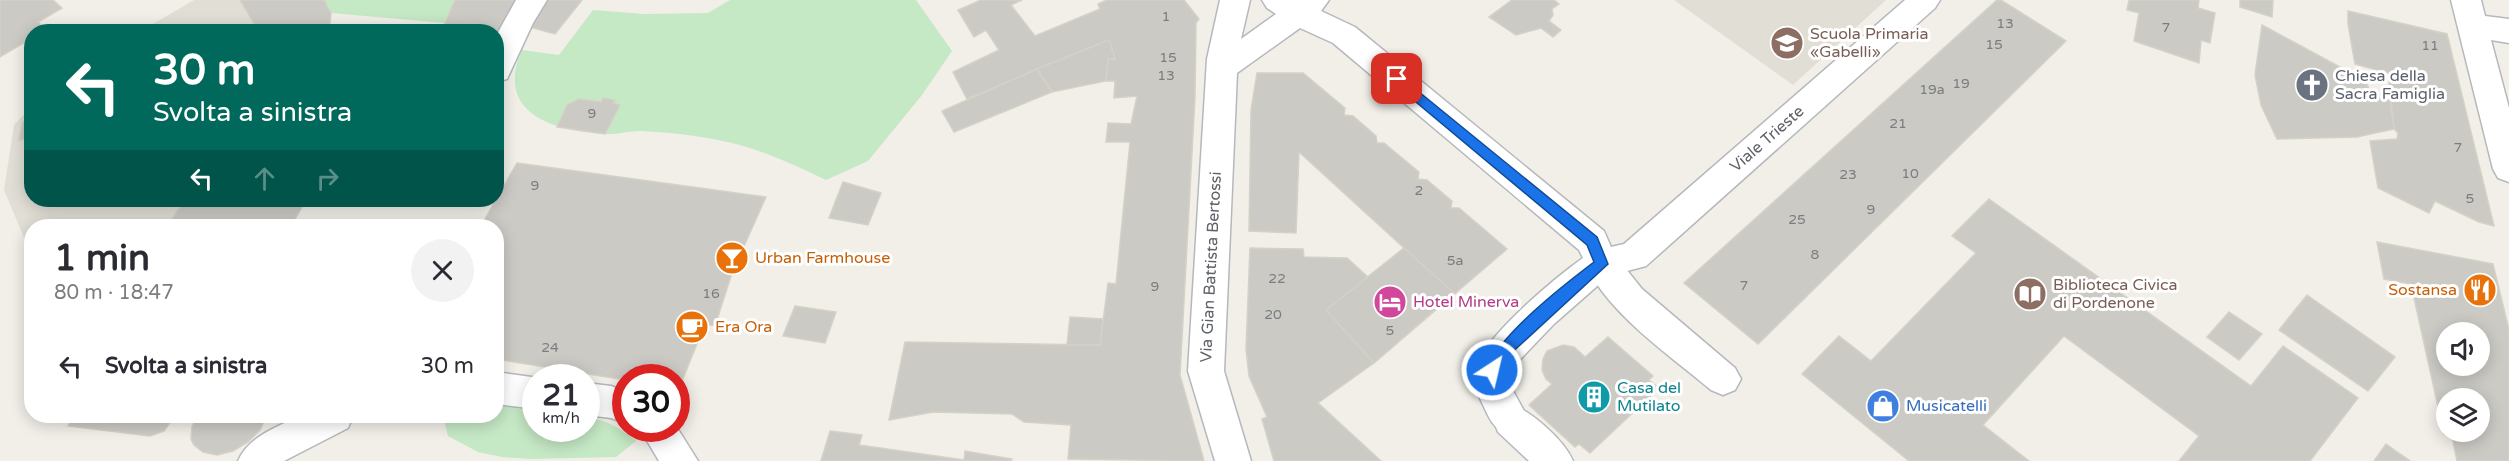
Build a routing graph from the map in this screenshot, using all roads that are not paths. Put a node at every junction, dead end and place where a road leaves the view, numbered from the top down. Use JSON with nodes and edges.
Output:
{"nodes":[{"id":1,"x":532,"y":0,"type":"edge"},
{"id":2,"x":1234,"y":0,"type":"edge"},
{"id":3,"x":1925,"y":0,"type":"edge"},
{"id":4,"x":1296,"y":5,"type":"edge"},
{"id":5,"x":2469,"y":13,"type":"edge"},
{"id":6,"x":2509,"y":32,"type":"edge"},
{"id":7,"x":504,"y":53,"type":"edge"},
{"id":8,"x":1222,"y":68,"type":"junction"},
{"id":9,"x":2499,"y":88,"type":"edge"},
{"id":10,"x":2509,"y":169,"type":"edge"},
{"id":11,"x":1602,"y":264,"type":"junction"},
{"id":12,"x":1723,"y":379,"type":"dead end"},
{"id":13,"x":504,"y":389,"type":"edge"},
{"id":14,"x":522,"y":391,"type":"edge"},
{"id":15,"x":320,"y":423,"type":"edge"},
{"id":16,"x":667,"y":442,"type":"edge"},
{"id":17,"x":256,"y":461,"type":"edge"},
{"id":18,"x":680,"y":461,"type":"edge"},
{"id":19,"x":1233,"y":461,"type":"edge"},
{"id":20,"x":1554,"y":461,"type":"edge"}],
"edges":[{"from":1,"to":7,"type":"street"},
{"from":2,"to":8,"type":"street","name":"Via Gian Battista Bertossi"},
{"from":3,"to":11,"type":"street","name":"Viale Trieste"},
{"from":4,"to":8,"type":"street"},
{"from":4,"to":11,"type":"street"},
{"from":5,"to":6,"type":"street"},
{"from":5,"to":9,"type":"street"},
{"from":8,"to":19,"type":"street","name":"Via Gian Battista Bertossi"},
{"from":9,"to":10,"type":"street"},
{"from":11,"to":12,"type":"street"},
{"from":11,"to":20,"type":"street"},
{"from":13,"to":14,"type":"street"},
{"from":15,"to":17,"type":"street"},
{"from":16,"to":18,"type":"street"}]}
